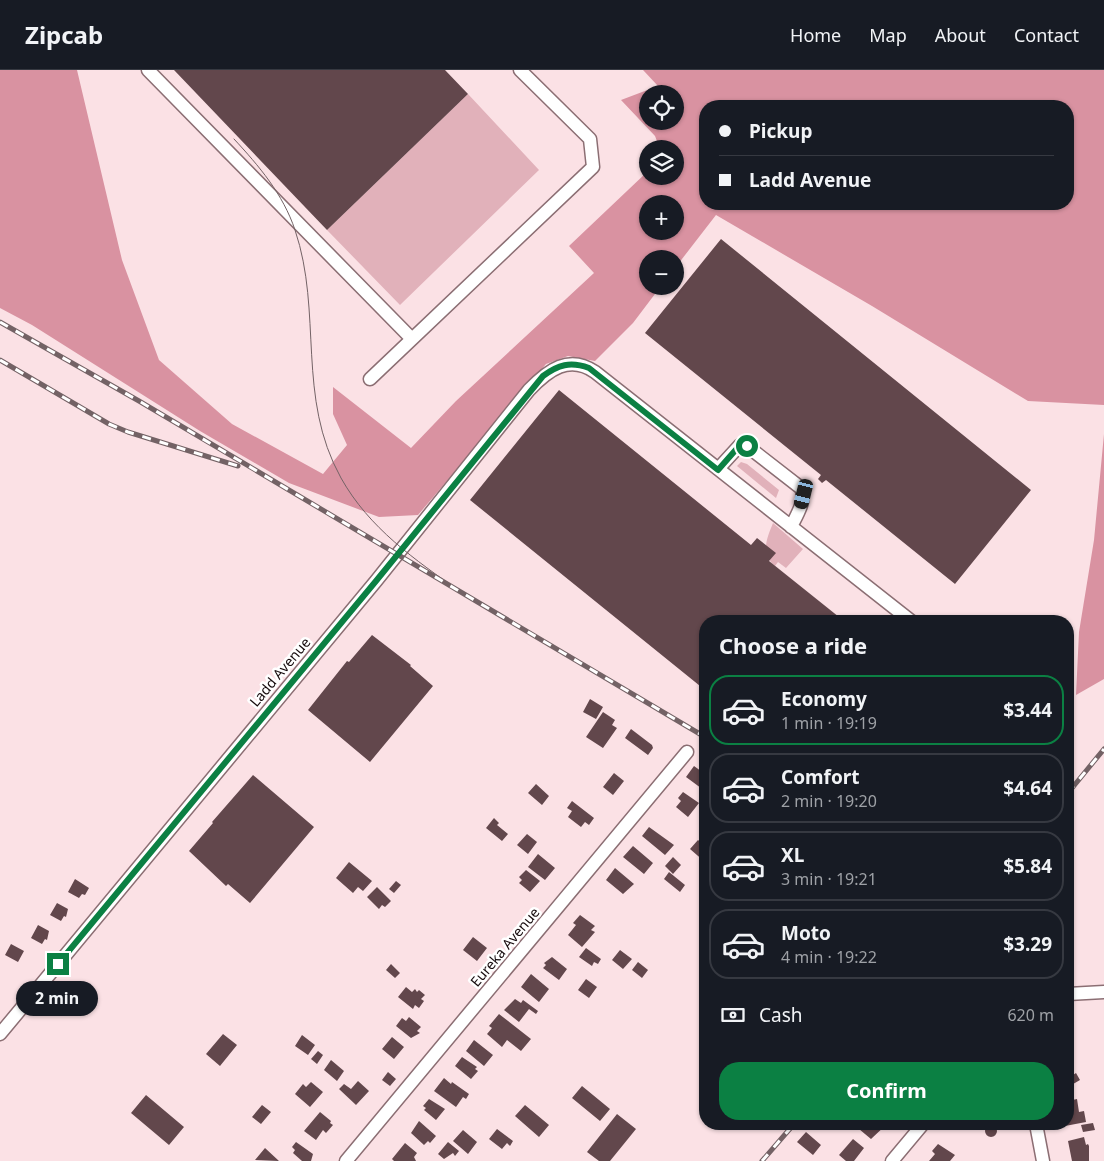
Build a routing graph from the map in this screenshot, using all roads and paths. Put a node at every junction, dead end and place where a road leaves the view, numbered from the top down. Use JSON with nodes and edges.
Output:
{"nodes":[{"id":1,"x":148,"y":70,"type":"edge"},
{"id":2,"x":520,"y":70,"type":"edge"},
{"id":3,"x":412,"y":339,"type":"junction"},
{"id":4,"x":370,"y":379,"type":"dead end"},
{"id":5,"x":718,"y":470,"type":"junction"},
{"id":6,"x":791,"y":527,"type":"junction"},
{"id":7,"x":903,"y":615,"type":"edge"},
{"id":8,"x":687,"y":752,"type":"dead end"},
{"id":9,"x":1104,"y":992,"type":"edge"},
{"id":10,"x":1074,"y":994,"type":"edge"},
{"id":11,"x":0,"y":1034,"type":"edge"},
{"id":12,"x":918,"y":1130,"type":"edge"},
{"id":13,"x":1037,"y":1130,"type":"edge"},
{"id":14,"x":346,"y":1161,"type":"edge"},
{"id":15,"x":892,"y":1161,"type":"edge"},
{"id":16,"x":1043,"y":1161,"type":"edge"}],
"edges":[{"from":1,"to":3,"type":"street"},
{"from":2,"to":3,"type":"street"},
{"from":3,"to":4,"type":"street"},
{"from":5,"to":6,"type":"street","name":"Ladd Avenue"},
{"from":5,"to":6,"type":"street"},
{"from":5,"to":11,"type":"street","name":"Ladd Avenue"},
{"from":6,"to":7,"type":"street","name":"Ladd Avenue"},
{"from":8,"to":14,"type":"street","name":"Eureka Avenue"},
{"from":9,"to":10,"type":"street"},
{"from":12,"to":15,"type":"street"},
{"from":13,"to":16,"type":"street"}]}
